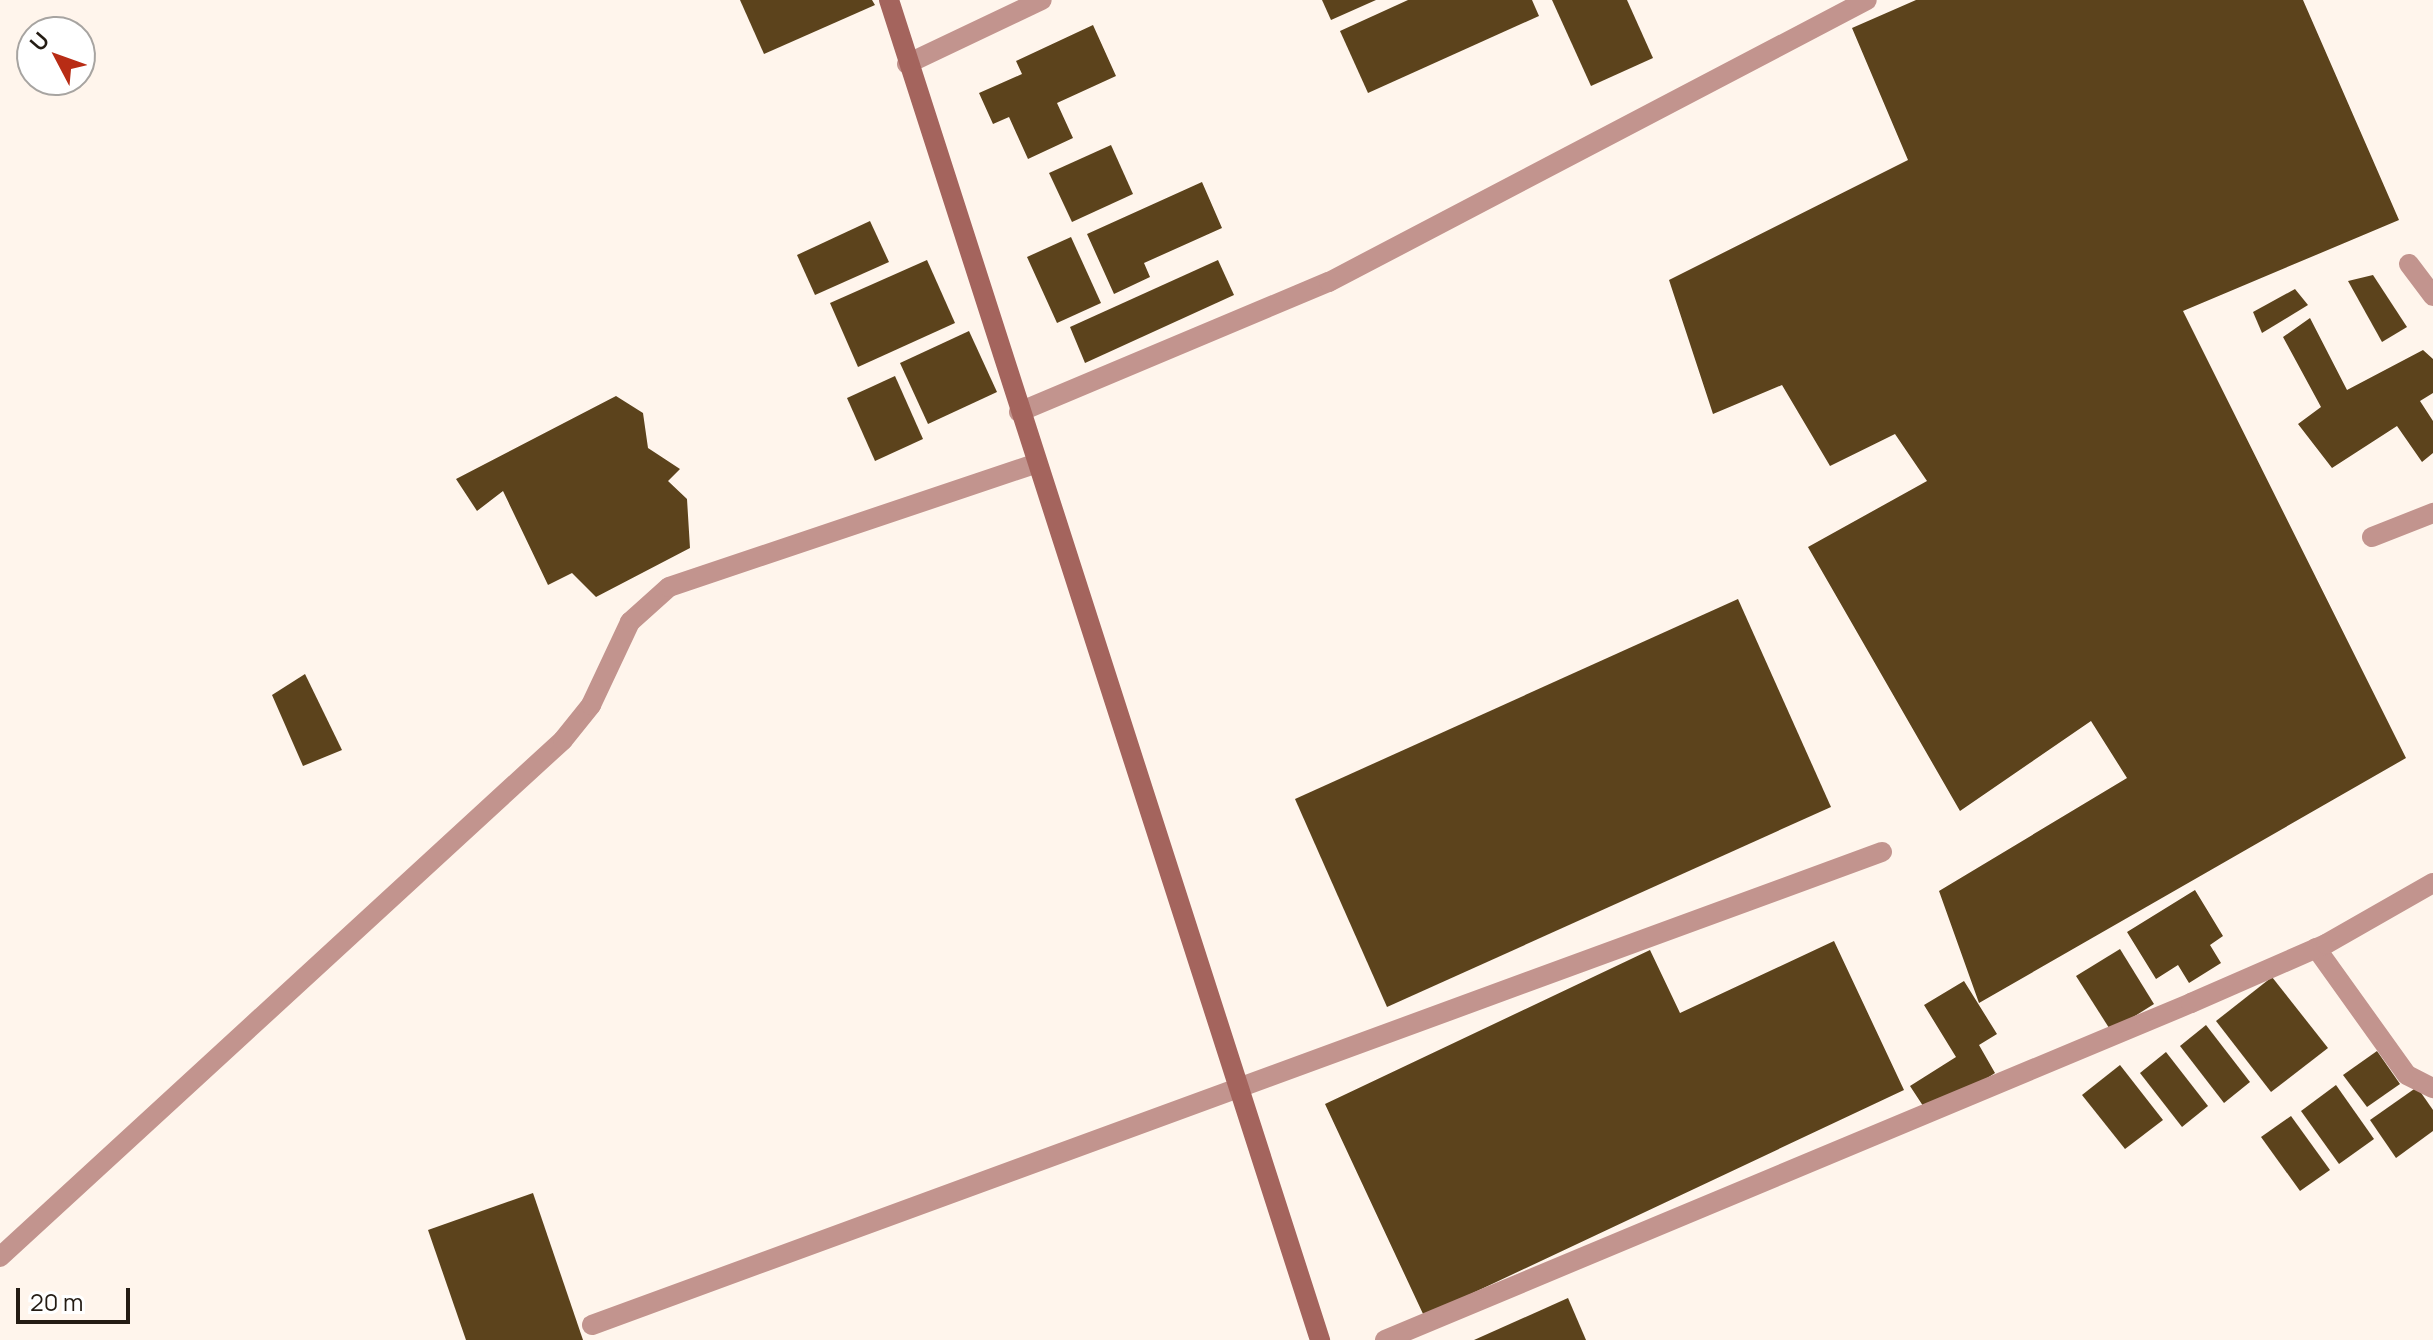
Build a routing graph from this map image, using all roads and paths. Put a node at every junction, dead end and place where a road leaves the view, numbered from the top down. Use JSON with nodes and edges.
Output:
{"nodes":[{"id":1,"x":889,"y":0,"type":"edge"},
{"id":2,"x":1042,"y":0,"type":"edge"},
{"id":3,"x":1867,"y":0,"type":"edge"},
{"id":4,"x":907,"y":64,"type":"junction"},
{"id":5,"x":2409,"y":264,"type":"dead end"},
{"id":6,"x":2433,"y":296,"type":"edge"},
{"id":7,"x":1019,"y":412,"type":"junction"},
{"id":8,"x":1034,"y":464,"type":"junction"},
{"id":9,"x":2433,"y":513,"type":"edge"},
{"id":10,"x":2372,"y":537,"type":"dead end"},
{"id":11,"x":1882,"y":852,"type":"dead end"},
{"id":12,"x":2433,"y":883,"type":"edge"},
{"id":13,"x":2316,"y":948,"type":"junction"},
{"id":14,"x":2433,"y":1088,"type":"edge"},
{"id":15,"x":1245,"y":1091,"type":"junction"},
{"id":16,"x":0,"y":1257,"type":"edge"},
{"id":17,"x":592,"y":1325,"type":"dead end"},
{"id":18,"x":1320,"y":1340,"type":"edge"},
{"id":19,"x":1385,"y":1340,"type":"edge"}],
"edges":[{"from":1,"to":4,"type":"main road"},
{"from":2,"to":4,"type":"street"},
{"from":3,"to":7,"type":"street"},
{"from":4,"to":7,"type":"main road"},
{"from":5,"to":6,"type":"street"},
{"from":7,"to":8,"type":"main road"},
{"from":8,"to":15,"type":"main road"},
{"from":8,"to":16,"type":"street"},
{"from":9,"to":10,"type":"street"},
{"from":11,"to":15,"type":"street"},
{"from":12,"to":13,"type":"street"},
{"from":13,"to":14,"type":"street"},
{"from":13,"to":19,"type":"street"},
{"from":15,"to":17,"type":"street"},
{"from":15,"to":18,"type":"main road"}]}
